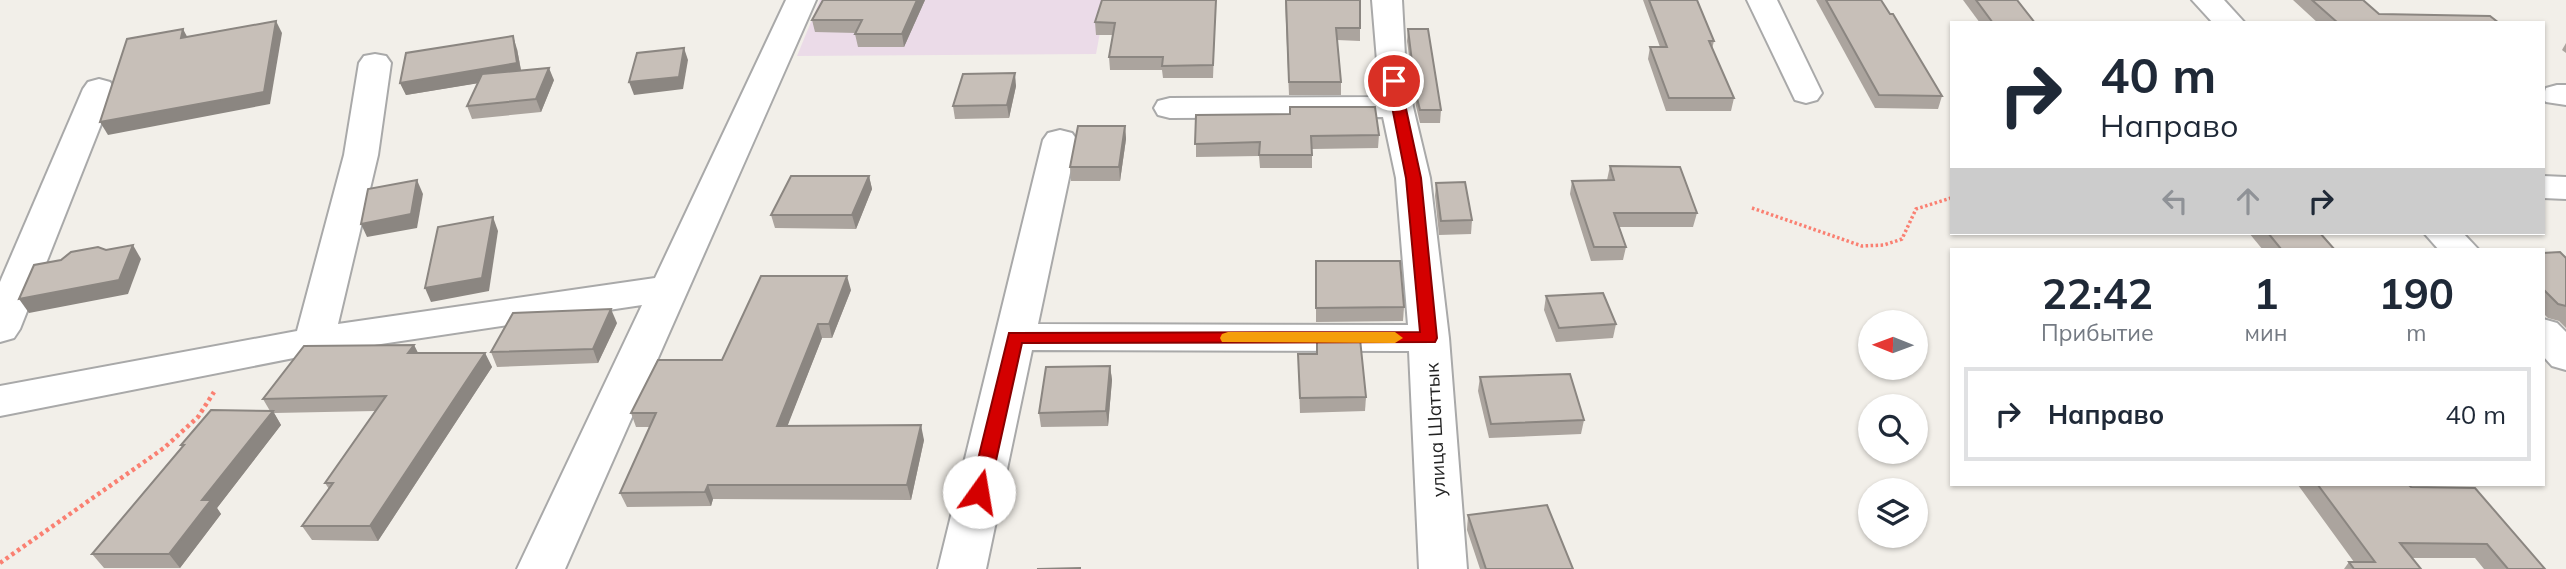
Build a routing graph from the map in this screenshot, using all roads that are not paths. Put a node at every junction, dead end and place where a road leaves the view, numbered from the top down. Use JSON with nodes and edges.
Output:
{"nodes":[{"id":1,"x":801,"y":0,"type":"edge"},
{"id":2,"x":1387,"y":0,"type":"edge"},
{"id":3,"x":1762,"y":0,"type":"edge"},
{"id":4,"x":2207,"y":0,"type":"edge"},
{"id":5,"x":2228,"y":21,"type":"edge"},
{"id":6,"x":374,"y":64,"type":"dead end"},
{"id":7,"x":99,"y":89,"type":"dead end"},
{"id":8,"x":1806,"y":93,"type":"dead end"},
{"id":9,"x":1397,"y":107,"type":"junction"},
{"id":10,"x":1170,"y":108,"type":"dead end"},
{"id":11,"x":1060,"y":140,"type":"dead end"},
{"id":12,"x":2545,"y":187,"type":"edge"},
{"id":13,"x":2566,"y":188,"type":"edge"},
{"id":14,"x":2444,"y":235,"type":"edge"},
{"id":15,"x":2458,"y":248,"type":"edge"},
{"id":16,"x":671,"y":288,"type":"junction"},
{"id":17,"x":0,"y":329,"type":"edge"},
{"id":18,"x":2545,"y":334,"type":"edge"},
{"id":19,"x":1015,"y":337,"type":"junction"},
{"id":20,"x":1429,"y":338,"type":"junction"},
{"id":21,"x":314,"y":341,"type":"junction"},
{"id":22,"x":2566,"y":355,"type":"edge"},
{"id":23,"x":0,"y":401,"type":"edge"},
{"id":24,"x":541,"y":569,"type":"edge"},
{"id":25,"x":962,"y":569,"type":"edge"},
{"id":26,"x":1443,"y":569,"type":"edge"}],
"edges":[{"from":1,"to":16,"type":"street"},
{"from":2,"to":9,"type":"street","name":"улица Шаттык"},
{"from":3,"to":8,"type":"street"},
{"from":4,"to":5,"type":"street"},
{"from":6,"to":21,"type":"street"},
{"from":7,"to":17,"type":"street"},
{"from":9,"to":10,"type":"street"},
{"from":9,"to":20,"type":"street","name":"улица Шаттык"},
{"from":11,"to":19,"type":"street"},
{"from":12,"to":13,"type":"street"},
{"from":14,"to":15,"type":"street"},
{"from":16,"to":21,"type":"street"},
{"from":16,"to":24,"type":"street"},
{"from":18,"to":22,"type":"street"},
{"from":19,"to":20,"type":"street"},
{"from":19,"to":25,"type":"street"},
{"from":20,"to":26,"type":"street","name":"улица Шаттык"},
{"from":21,"to":23,"type":"street"}]}
